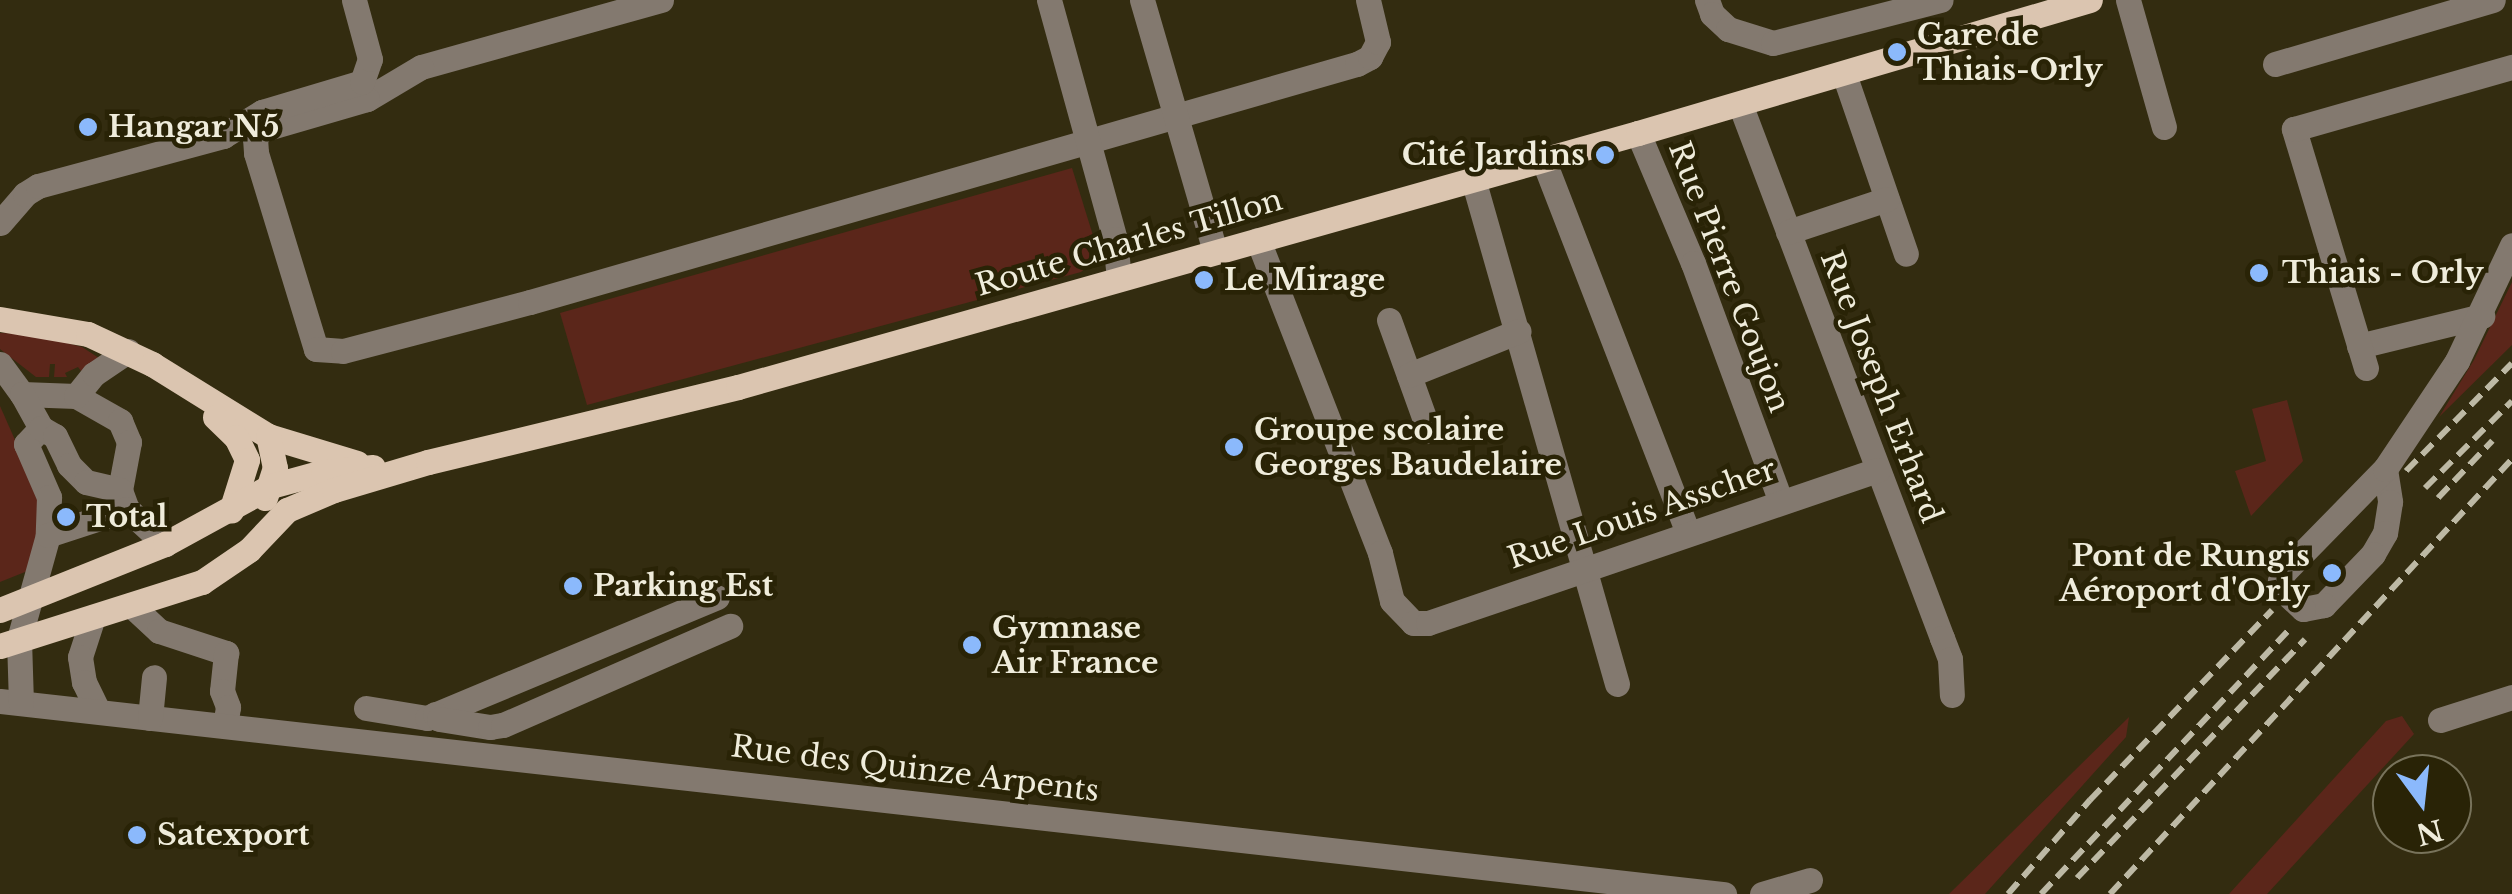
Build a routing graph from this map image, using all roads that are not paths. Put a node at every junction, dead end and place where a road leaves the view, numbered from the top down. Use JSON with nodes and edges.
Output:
{"nodes":[{"id":1,"x":354,"y":0,"type":"edge"},
{"id":2,"x":661,"y":0,"type":"edge"},
{"id":3,"x":1050,"y":0,"type":"edge"},
{"id":4,"x":1142,"y":0,"type":"edge"},
{"id":5,"x":1368,"y":0,"type":"edge"},
{"id":6,"x":1707,"y":0,"type":"edge"},
{"id":7,"x":1942,"y":0,"type":"edge"},
{"id":8,"x":2090,"y":0,"type":"edge"},
{"id":9,"x":2128,"y":0,"type":"edge"},
{"id":10,"x":2492,"y":0,"type":"edge"},
{"id":11,"x":2275,"y":64,"type":"dead end"},
{"id":12,"x":2512,"y":66,"type":"edge"},
{"id":13,"x":1844,"y":74,"type":"junction"},
{"id":14,"x":1740,"y":104,"type":"junction"},
{"id":15,"x":1176,"y":118,"type":"junction"},
{"id":16,"x":2164,"y":127,"type":"dead end"},
{"id":17,"x":1638,"y":133,"type":"junction"},
{"id":18,"x":1090,"y":143,"type":"junction"},
{"id":19,"x":1543,"y":159,"type":"junction"},
{"id":20,"x":1474,"y":179,"type":"junction"},
{"id":21,"x":1888,"y":199,"type":"junction"},
{"id":22,"x":0,"y":223,"type":"edge"},
{"id":23,"x":1788,"y":232,"type":"junction"},
{"id":24,"x":1258,"y":240,"type":"junction"},
{"id":25,"x":2512,"y":244,"type":"edge"},
{"id":26,"x":1216,"y":252,"type":"junction"},
{"id":27,"x":1906,"y":254,"type":"dead end"},
{"id":28,"x":1119,"y":278,"type":"junction"},
{"id":29,"x":2482,"y":316,"type":"junction"},
{"id":30,"x":0,"y":319,"type":"edge"},
{"id":31,"x":1389,"y":320,"type":"dead end"},
{"id":32,"x":1518,"y":331,"type":"junction"},
{"id":33,"x":128,"y":352,"type":"junction"},
{"id":34,"x":0,"y":364,"type":"edge"},
{"id":35,"x":1409,"y":375,"type":"junction"},
{"id":36,"x":22,"y":394,"type":"junction"},
{"id":37,"x":195,"y":394,"type":"junction"},
{"id":38,"x":76,"y":396,"type":"junction"},
{"id":39,"x":41,"y":428,"type":"junction"},
{"id":40,"x":1429,"y":431,"type":"dead end"},
{"id":41,"x":268,"y":436,"type":"junction"},
{"id":42,"x":2385,"y":468,"type":"junction"},
{"id":43,"x":1878,"y":470,"type":"junction"},
{"id":44,"x":323,"y":472,"type":"junction"},
{"id":45,"x":365,"y":475,"type":"junction"},
{"id":46,"x":271,"y":486,"type":"junction"},
{"id":47,"x":123,"y":500,"type":"junction"},
{"id":48,"x":1780,"y":500,"type":"junction"},
{"id":49,"x":230,"y":511,"type":"junction"},
{"id":50,"x":1688,"y":532,"type":"junction"},
{"id":51,"x":48,"y":535,"type":"junction"},
{"id":52,"x":165,"y":544,"type":"junction"},
{"id":53,"x":235,"y":560,"type":"junction"},
{"id":54,"x":1584,"y":569,"type":"junction"},
{"id":55,"x":717,"y":596,"type":"dead end"},
{"id":56,"x":31,"y":598,"type":"junction"},
{"id":57,"x":131,"y":605,"type":"junction"},
{"id":58,"x":0,"y":610,"type":"edge"},
{"id":59,"x":93,"y":617,"type":"junction"},
{"id":60,"x":730,"y":626,"type":"dead end"},
{"id":61,"x":159,"y":631,"type":"junction"},
{"id":62,"x":9,"y":643,"type":"edge"},
{"id":63,"x":1617,"y":684,"type":"dead end"},
{"id":64,"x":1952,"y":695,"type":"dead end"},
{"id":65,"x":2512,"y":698,"type":"edge"},
{"id":66,"x":10,"y":702,"type":"edge"},
{"id":67,"x":366,"y":708,"type":"dead end"},
{"id":68,"x":98,"y":711,"type":"junction"},
{"id":69,"x":436,"y":714,"type":"junction"},
{"id":70,"x":150,"y":718,"type":"junction"},
{"id":71,"x":2440,"y":720,"type":"dead end"},
{"id":72,"x":226,"y":726,"type":"junction"},
{"id":73,"x":1810,"y":880,"type":"dead end"},
{"id":74,"x":1724,"y":894,"type":"edge"},
{"id":75,"x":1762,"y":894,"type":"edge"}],
"edges":[{"from":1,"to":22,"type":"street"},
{"from":2,"to":18,"type":"street"},
{"from":3,"to":18,"type":"street"},
{"from":4,"to":15,"type":"street"},
{"from":5,"to":15,"type":"street"},
{"from":6,"to":7,"type":"street"},
{"from":8,"to":13,"type":"main road","name":"Route Charles Tillon"},
{"from":9,"to":16,"type":"street"},
{"from":10,"to":11,"type":"street"},
{"from":12,"to":29,"type":"street"},
{"from":13,"to":14,"type":"main road","name":"Route Charles Tillon"},
{"from":13,"to":21,"type":"street"},
{"from":14,"to":17,"type":"main road","name":"Route Charles Tillon"},
{"from":14,"to":23,"type":"street","name":"Rue Joseph Erhard"},
{"from":15,"to":18,"type":"street"},
{"from":15,"to":26,"type":"street"},
{"from":17,"to":19,"type":"main road","name":"Route Charles Tillon"},
{"from":17,"to":48,"type":"street","name":"Rue Pierre Goujon"},
{"from":18,"to":28,"type":"street"},
{"from":19,"to":20,"type":"main road","name":"Route Charles Tillon"},
{"from":19,"to":50,"type":"street"},
{"from":20,"to":24,"type":"main road","name":"Route Charles Tillon"},
{"from":20,"to":32,"type":"street"},
{"from":21,"to":23,"type":"street"},
{"from":21,"to":27,"type":"street"},
{"from":23,"to":43,"type":"street","name":"Rue Joseph Erhard"},
{"from":24,"to":26,"type":"main road","name":"Route Charles Tillon"},
{"from":24,"to":54,"type":"street","name":"Rue Louis Asscher"},
{"from":25,"to":29,"type":"street"},
{"from":26,"to":28,"type":"main road","name":"Route Charles Tillon"},
{"from":28,"to":45,"type":"main road","name":"Route Charles Tillon"},
{"from":29,"to":42,"type":"street"},
{"from":30,"to":33,"type":"main road"},
{"from":31,"to":35,"type":"street"},
{"from":32,"to":35,"type":"street"},
{"from":32,"to":54,"type":"street"},
{"from":33,"to":37,"type":"main road"},
{"from":33,"to":38,"type":"street"},
{"from":34,"to":36,"type":"street"},
{"from":35,"to":40,"type":"street"},
{"from":36,"to":38,"type":"street"},
{"from":36,"to":39,"type":"street"},
{"from":37,"to":41,"type":"main road"},
{"from":37,"to":49,"type":"main road"},
{"from":38,"to":47,"type":"street"},
{"from":39,"to":47,"type":"street"},
{"from":39,"to":51,"type":"street","name":"Rue des Quinze Arpents"},
{"from":41,"to":44,"type":"main road"},
{"from":41,"to":45,"type":"main road"},
{"from":41,"to":46,"type":"main road"},
{"from":42,"to":42,"type":"street"},
{"from":43,"to":48,"type":"street","name":"Rue Louis Asscher"},
{"from":43,"to":64,"type":"street","name":"Rue Joseph Erhard"},
{"from":44,"to":45,"type":"main road"},
{"from":44,"to":46,"type":"main road"},
{"from":45,"to":53,"type":"main road"},
{"from":46,"to":49,"type":"main road"},
{"from":46,"to":53,"type":"main road"},
{"from":47,"to":51,"type":"street"},
{"from":47,"to":52,"type":"street"},
{"from":48,"to":50,"type":"street","name":"Rue Louis Asscher"},
{"from":49,"to":52,"type":"main road"},
{"from":50,"to":54,"type":"street","name":"Rue Louis Asscher"},
{"from":51,"to":56,"type":"street","name":"Rue des Quinze Arpents"},
{"from":52,"to":56,"type":"main road"},
{"from":53,"to":57,"type":"main road"},
{"from":54,"to":63,"type":"street"},
{"from":55,"to":69,"type":"street"},
{"from":56,"to":58,"type":"main road"},
{"from":56,"to":62,"type":"street","name":"Rue des Quinze Arpents"},
{"from":57,"to":59,"type":"main road"},
{"from":57,"to":61,"type":"street"},
{"from":59,"to":62,"type":"main road"},
{"from":59,"to":68,"type":"street"},
{"from":60,"to":69,"type":"street"},
{"from":61,"to":70,"type":"street"},
{"from":61,"to":72,"type":"street"},
{"from":62,"to":66,"type":"street","name":"Rue des Quinze Arpents"},
{"from":65,"to":71,"type":"street"},
{"from":66,"to":68,"type":"street","name":"Rue des Quinze Arpents"},
{"from":67,"to":69,"type":"street"},
{"from":68,"to":70,"type":"street","name":"Rue des Quinze Arpents"},
{"from":70,"to":72,"type":"street","name":"Rue des Quinze Arpents"},
{"from":72,"to":74,"type":"street","name":"Rue des Quinze Arpents"},
{"from":73,"to":75,"type":"street"}]}
